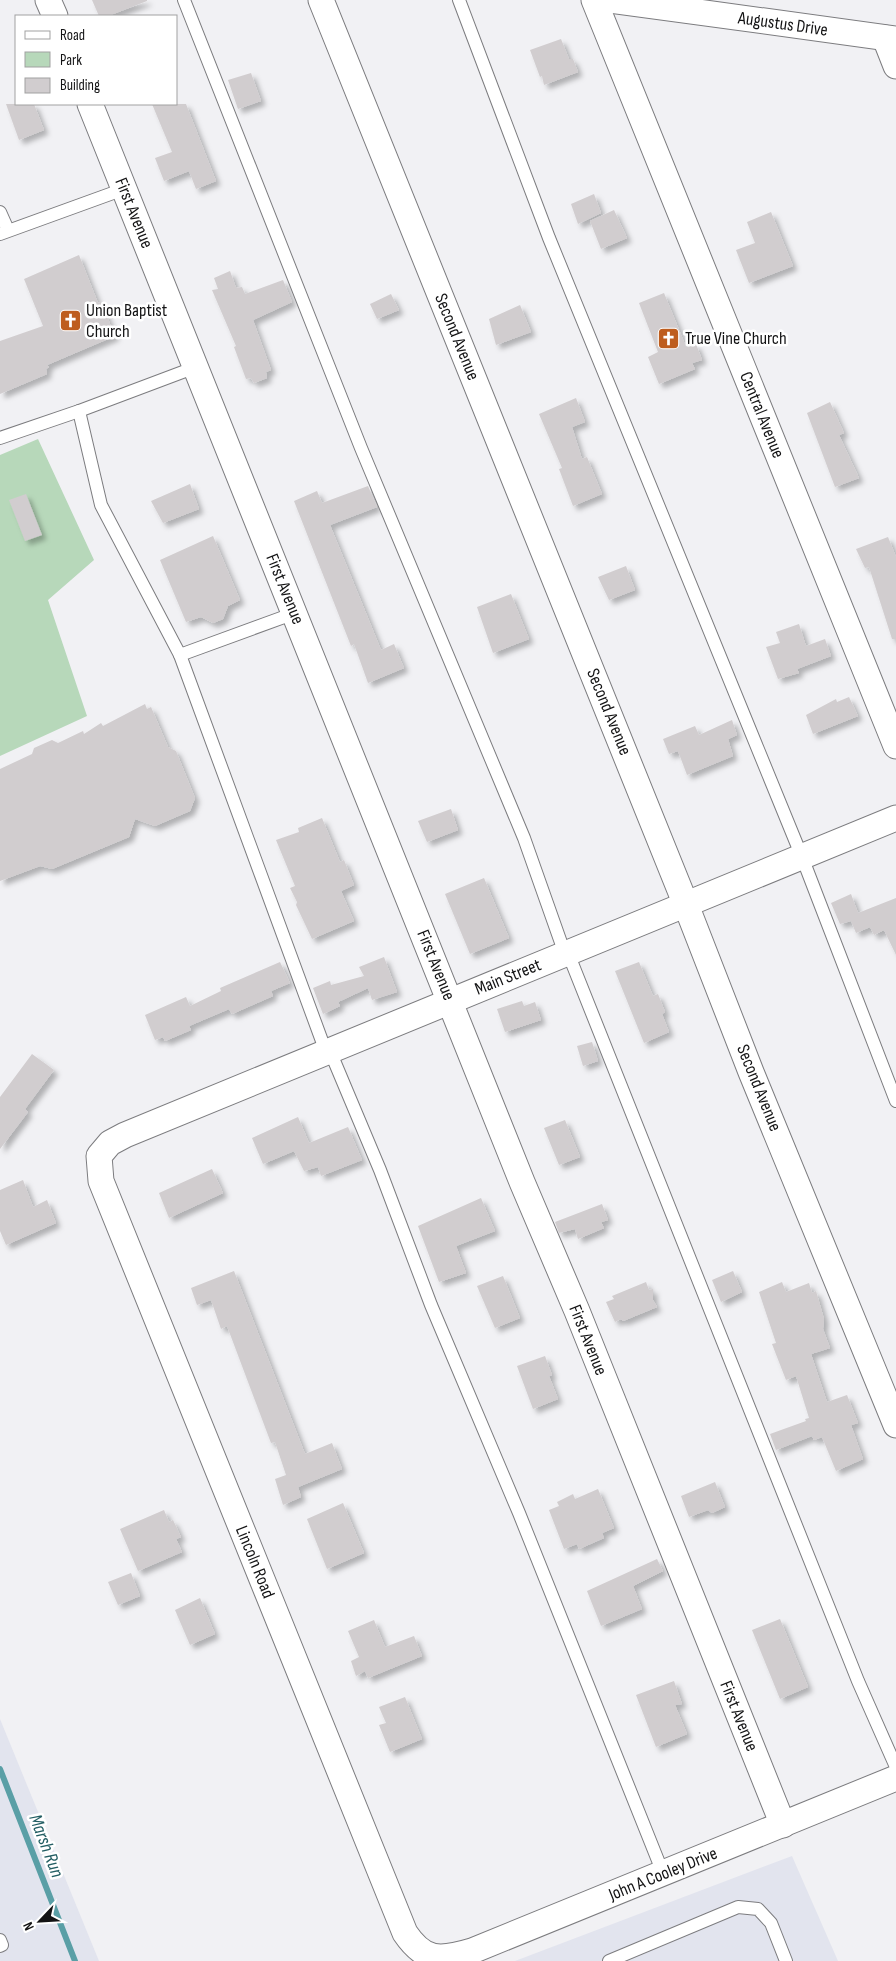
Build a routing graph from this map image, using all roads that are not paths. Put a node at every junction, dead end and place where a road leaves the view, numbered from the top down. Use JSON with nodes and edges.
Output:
{"nodes":[{"id":1,"x":48,"y":0,"type":"edge"},
{"id":2,"x":184,"y":0,"type":"edge"},
{"id":3,"x":321,"y":0,"type":"edge"},
{"id":4,"x":459,"y":0,"type":"edge"},
{"id":5,"x":594,"y":0,"type":"edge"},
{"id":6,"x":610,"y":0,"type":"edge"},
{"id":7,"x":55,"y":15,"type":"edge"},
{"id":8,"x":890,"y":38,"type":"edge"},
{"id":9,"x":896,"y":66,"type":"edge"},
{"id":10,"x":90,"y":105,"type":"edge"},
{"id":11,"x":124,"y":189,"type":"junction"},
{"id":12,"x":0,"y":212,"type":"edge"},
{"id":13,"x":4,"y":232,"type":"edge"},
{"id":14,"x":196,"y":367,"type":"junction"},
{"id":15,"x":79,"y":411,"type":"junction"},
{"id":16,"x":0,"y":438,"type":"edge"},
{"id":17,"x":295,"y":613,"type":"junction"},
{"id":18,"x":180,"y":655,"type":"junction"},
{"id":19,"x":896,"y":746,"type":"edge"},
{"id":20,"x":896,"y":818,"type":"edge"},
{"id":21,"x":802,"y":857,"type":"junction"},
{"id":22,"x":686,"y":904,"type":"junction"},
{"id":23,"x":567,"y":953,"type":"junction"},
{"id":24,"x":450,"y":1001,"type":"junction"},
{"id":25,"x":328,"y":1052,"type":"junction"},
{"id":26,"x":896,"y":1101,"type":"edge"},
{"id":27,"x":99,"y":1156,"type":"joint"},
{"id":28,"x":896,"y":1425,"type":"edge"},
{"id":29,"x":896,"y":1767,"type":"edge"},
{"id":30,"x":896,"y":1778,"type":"edge"},
{"id":31,"x":783,"y":1825,"type":"junction"},
{"id":32,"x":663,"y":1873,"type":"junction"},
{"id":33,"x":0,"y":1940,"type":"edge"},
{"id":34,"x":0,"y":1946,"type":"edge"},
{"id":35,"x":428,"y":1958,"type":"joint"},
{"id":36,"x":609,"y":1961,"type":"edge"},
{"id":37,"x":786,"y":1961,"type":"edge"}],
"edges":[{"from":1,"to":7,"type":"street"},
{"from":2,"to":23,"type":"lane"},
{"from":3,"to":22,"type":"street","name":"Second Avenue"},
{"from":4,"to":21,"type":"lane"},
{"from":5,"to":19,"type":"street","name":"Central Avenue"},
{"from":6,"to":8,"type":"street","name":"Augustus Drive"},
{"from":8,"to":9,"type":"street"},
{"from":10,"to":11,"type":"street","name":"First Avenue"},
{"from":11,"to":13,"type":"lane"},
{"from":11,"to":14,"type":"street","name":"First Avenue"},
{"from":12,"to":13,"type":"lane"},
{"from":14,"to":15,"type":"lane"},
{"from":14,"to":17,"type":"street","name":"First Avenue"},
{"from":15,"to":16,"type":"lane"},
{"from":15,"to":18,"type":"lane"},
{"from":17,"to":18,"type":"lane"},
{"from":17,"to":24,"type":"street","name":"First Avenue"},
{"from":18,"to":25,"type":"lane"},
{"from":20,"to":21,"type":"street","name":"Main Street"},
{"from":21,"to":22,"type":"street","name":"Main Street"},
{"from":21,"to":26,"type":"lane"},
{"from":22,"to":23,"type":"street","name":"Main Street"},
{"from":22,"to":28,"type":"street","name":"Second Avenue"},
{"from":23,"to":24,"type":"street","name":"Main Street"},
{"from":23,"to":29,"type":"lane"},
{"from":24,"to":25,"type":"street","name":"Main Street"},
{"from":24,"to":31,"type":"street","name":"First Avenue"},
{"from":25,"to":27,"type":"street","name":"Main Street"},
{"from":25,"to":32,"type":"lane"},
{"from":27,"to":35,"type":"street","name":"Lincoln Road"},
{"from":30,"to":31,"type":"street","name":"John A Cooley Drive"},
{"from":31,"to":32,"type":"street","name":"John A Cooley Drive"},
{"from":32,"to":35,"type":"street","name":"John A Cooley Drive"},
{"from":33,"to":34,"type":"lane"},
{"from":36,"to":37,"type":"lane"}]}
